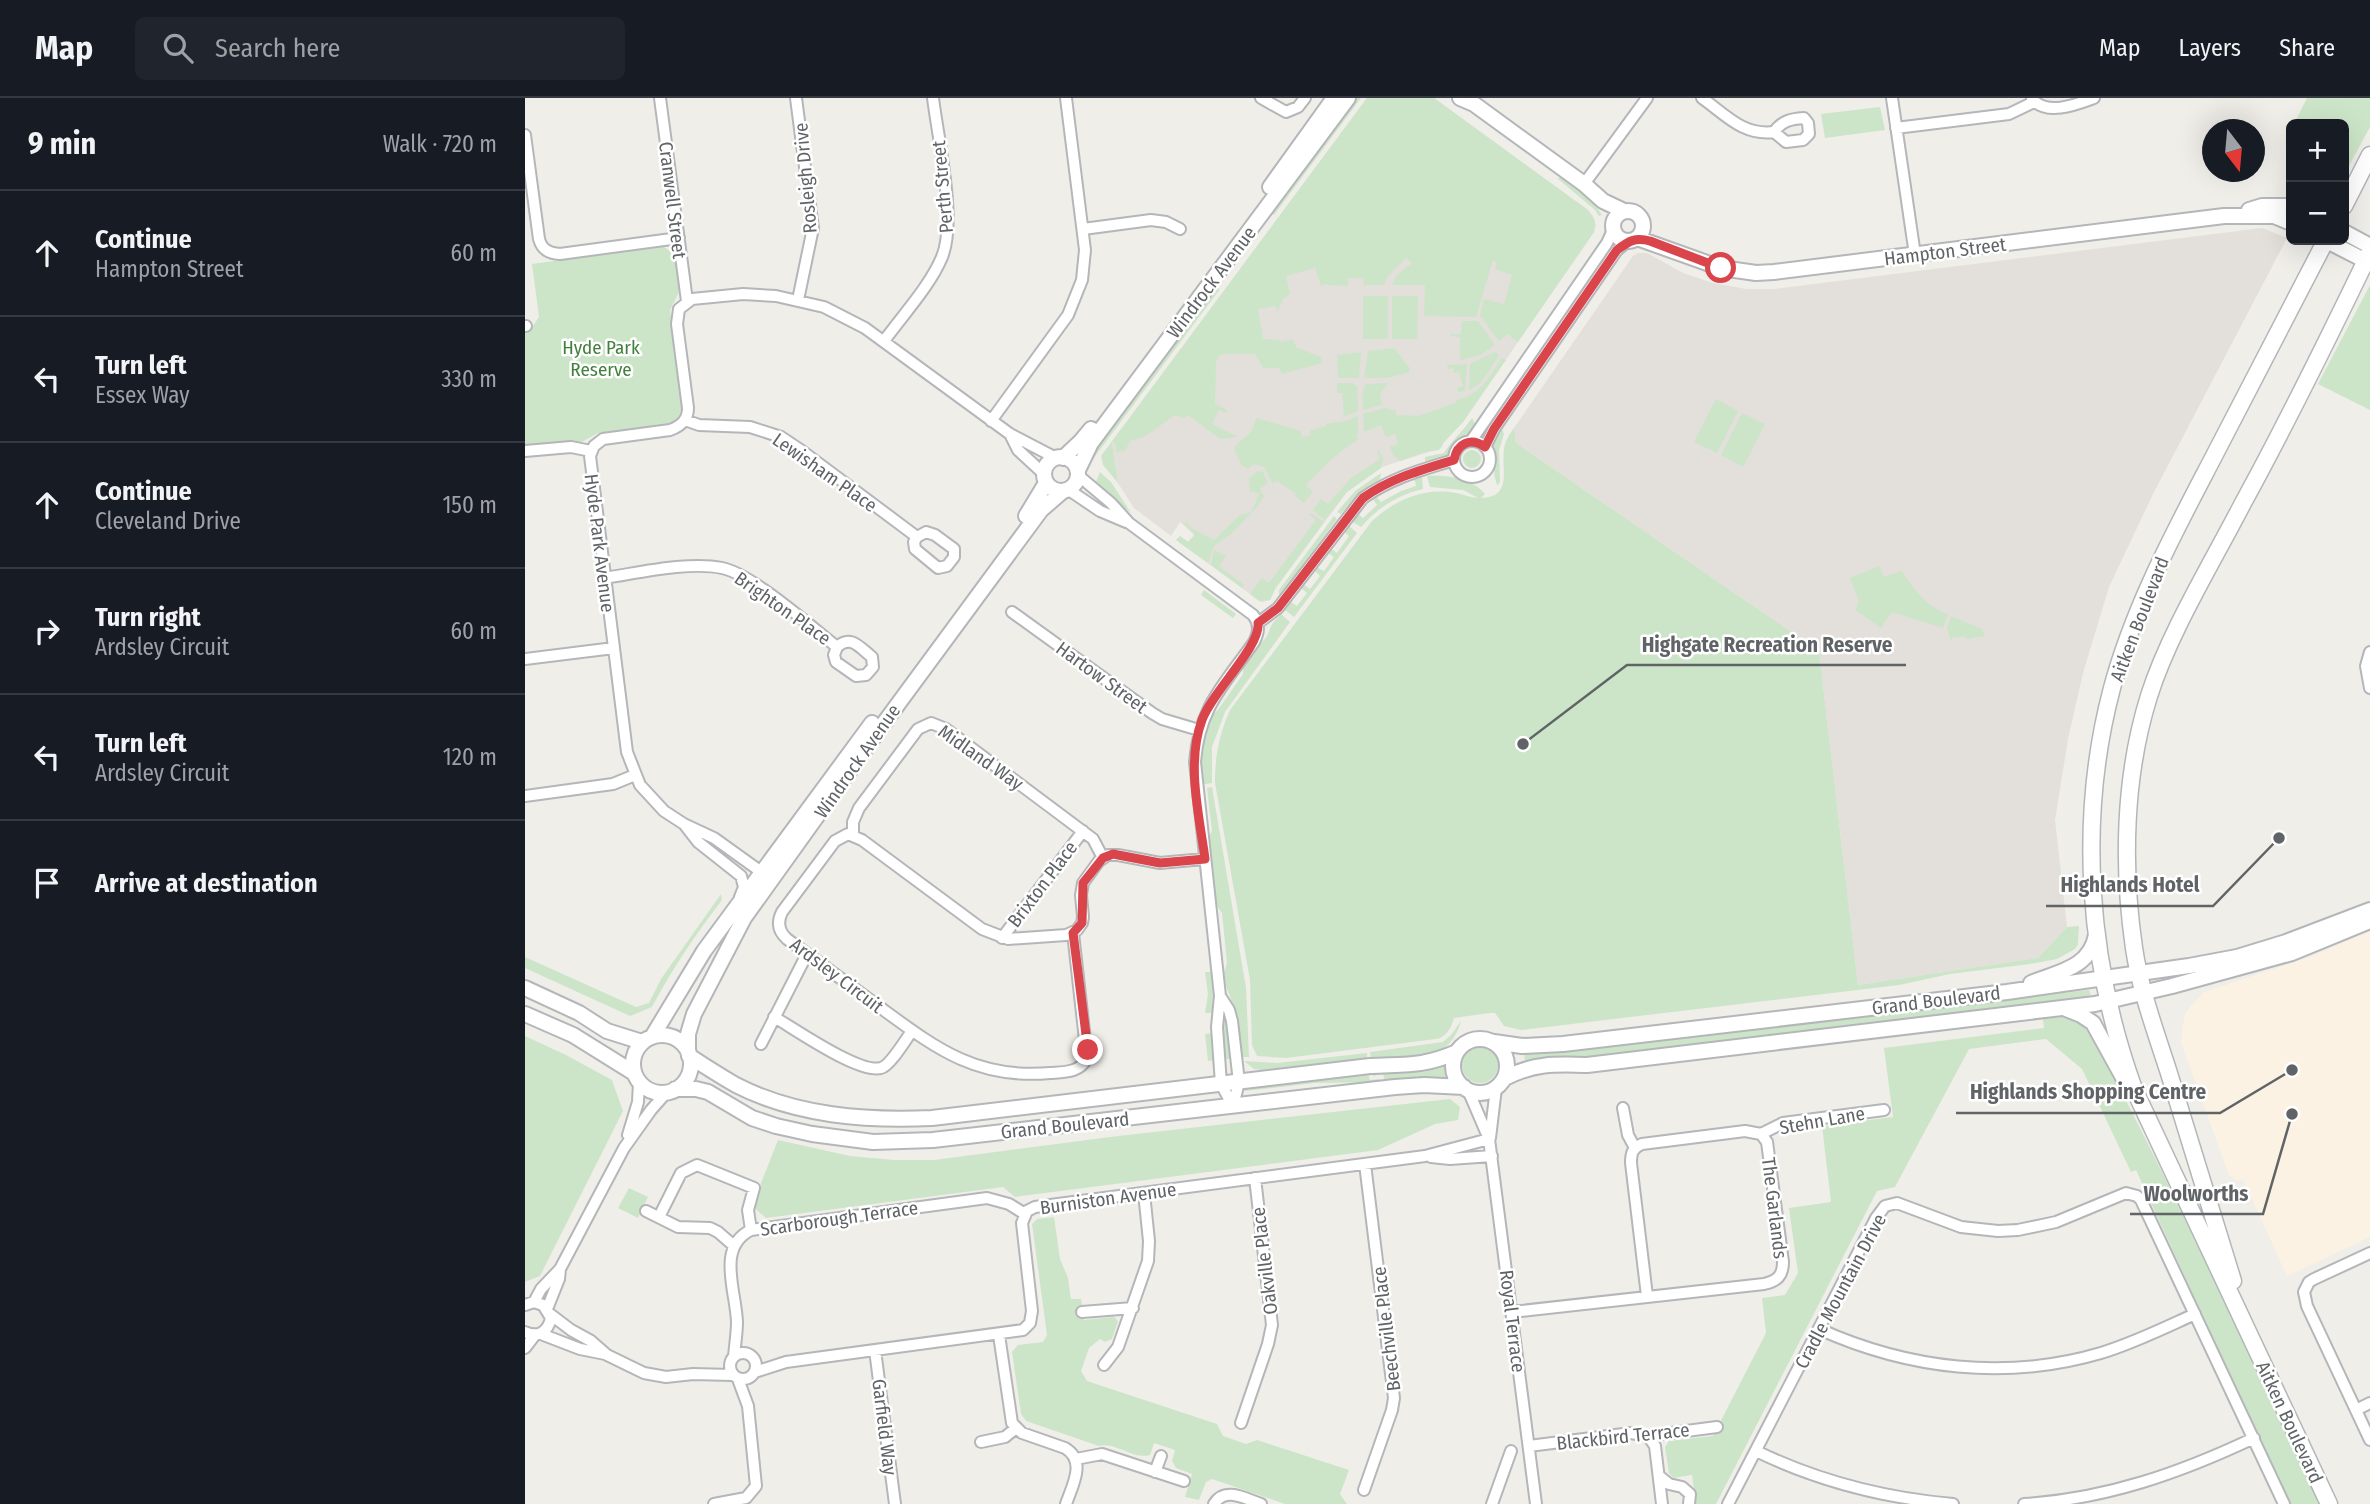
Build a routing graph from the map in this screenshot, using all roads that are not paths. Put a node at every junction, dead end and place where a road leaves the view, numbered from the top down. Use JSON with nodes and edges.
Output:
{"nodes":[{"id":1,"x":660,"y":98,"type":"edge"},
{"id":2,"x":796,"y":98,"type":"edge"},
{"id":3,"x":933,"y":98,"type":"edge"},
{"id":4,"x":1066,"y":98,"type":"edge"},
{"id":5,"x":1261,"y":98,"type":"edge"},
{"id":6,"x":1305,"y":98,"type":"edge"},
{"id":7,"x":1333,"y":98,"type":"edge"},
{"id":8,"x":1348,"y":98,"type":"edge"},
{"id":9,"x":1460,"y":98,"type":"edge"},
{"id":10,"x":1647,"y":98,"type":"edge"},
{"id":11,"x":1702,"y":98,"type":"edge"},
{"id":12,"x":1892,"y":98,"type":"edge"},
{"id":13,"x":2094,"y":98,"type":"edge"},
{"id":14,"x":1475,"y":100,"type":"edge"},
{"id":15,"x":2033,"y":100,"type":"edge"},
{"id":16,"x":1896,"y":128,"type":"junction"},
{"id":17,"x":1774,"y":132,"type":"dead end"},
{"id":18,"x":525,"y":135,"type":"edge"},
{"id":19,"x":2370,"y":155,"type":"edge"},
{"id":20,"x":1584,"y":184,"type":"junction"},
{"id":21,"x":2349,"y":194,"type":"edge"},
{"id":22,"x":1603,"y":201,"type":"junction"},
{"id":23,"x":2286,"y":206,"type":"edge"},
{"id":24,"x":1624,"y":211,"type":"junction"},
{"id":25,"x":2224,"y":216,"type":"junction"},
{"id":26,"x":2286,"y":221,"type":"edge"},
{"id":27,"x":1613,"y":226,"type":"junction"},
{"id":28,"x":1083,"y":229,"type":"junction"},
{"id":29,"x":1180,"y":229,"type":"dead end"},
{"id":30,"x":1636,"y":235,"type":"junction"},
{"id":31,"x":2349,"y":236,"type":"edge"},
{"id":32,"x":678,"y":238,"type":"junction"},
{"id":33,"x":2323,"y":245,"type":"edge"},
{"id":34,"x":2343,"y":245,"type":"edge"},
{"id":35,"x":2369,"y":253,"type":"edge"},
{"id":36,"x":1915,"y":255,"type":"junction"},
{"id":37,"x":798,"y":300,"type":"junction"},
{"id":38,"x":687,"y":301,"type":"junction"},
{"id":39,"x":884,"y":341,"type":"junction"},
{"id":40,"x":685,"y":420,"type":"junction"},
{"id":41,"x":991,"y":421,"type":"junction"},
{"id":42,"x":1010,"y":434,"type":"junction"},
{"id":43,"x":1471,"y":441,"type":"junction"},
{"id":44,"x":1485,"y":447,"type":"junction"},
{"id":45,"x":525,"y":451,"type":"edge"},
{"id":46,"x":591,"y":451,"type":"junction"},
{"id":47,"x":1059,"y":458,"type":"junction"},
{"id":48,"x":1454,"y":460,"type":"junction"},
{"id":49,"x":1423,"y":469,"type":"junction"},
{"id":50,"x":1459,"y":472,"type":"junction"},
{"id":51,"x":1078,"y":473,"type":"junction"},
{"id":52,"x":1045,"y":479,"type":"junction"},
{"id":53,"x":1066,"y":491,"type":"junction"},
{"id":54,"x":1129,"y":523,"type":"junction"},
{"id":55,"x":917,"y":537,"type":"dead end"},
{"id":56,"x":604,"y":578,"type":"junction"},
{"id":57,"x":1012,"y":612,"type":"dead end"},
{"id":58,"x":1258,"y":623,"type":"junction"},
{"id":59,"x":837,"y":646,"type":"dead end"},
{"id":60,"x":614,"y":648,"type":"junction"},
{"id":61,"x":2370,"y":652,"type":"edge"},
{"id":62,"x":525,"y":659,"type":"edge"},
{"id":63,"x":2370,"y":688,"type":"edge"},
{"id":64,"x":1199,"y":730,"type":"junction"},
{"id":65,"x":635,"y":775,"type":"junction"},
{"id":66,"x":525,"y":796,"type":"edge"},
{"id":67,"x":684,"y":824,"type":"junction"},
{"id":68,"x":1083,"y":831,"type":"junction"},
{"id":69,"x":853,"y":835,"type":"junction"},
{"id":70,"x":1103,"y":858,"type":"junction"},
{"id":71,"x":1205,"y":859,"type":"junction"},
{"id":72,"x":767,"y":876,"type":"junction"},
{"id":73,"x":734,"y":910,"type":"junction"},
{"id":74,"x":2370,"y":910,"type":"edge"},
{"id":75,"x":2370,"y":921,"type":"edge"},
{"id":76,"x":1073,"y":933,"type":"junction"},
{"id":77,"x":2096,"y":935,"type":"junction"},
{"id":78,"x":1002,"y":938,"type":"junction"},
{"id":79,"x":807,"y":954,"type":"junction"},
{"id":80,"x":2140,"y":974,"type":"junction"},
{"id":81,"x":2104,"y":979,"type":"junction"},
{"id":82,"x":525,"y":988,"type":"edge"},
{"id":83,"x":2007,"y":992,"type":"junction"},
{"id":84,"x":2145,"y":993,"type":"junction"},
{"id":85,"x":1220,"y":996,"type":"junction"},
{"id":86,"x":2108,"y":1000,"type":"junction"},
{"id":87,"x":2065,"y":1008,"type":"junction"},
{"id":88,"x":525,"y":1013,"type":"edge"},
{"id":89,"x":774,"y":1017,"type":"junction"},
{"id":90,"x":912,"y":1031,"type":"junction"},
{"id":91,"x":647,"y":1040,"type":"junction"},
{"id":92,"x":1495,"y":1042,"type":"junction"},
{"id":93,"x":761,"y":1044,"type":"dead end"},
{"id":94,"x":1457,"y":1052,"type":"junction"},
{"id":95,"x":689,"y":1054,"type":"junction"},
{"id":96,"x":637,"y":1078,"type":"junction"},
{"id":97,"x":1239,"y":1082,"type":"junction"},
{"id":98,"x":1500,"y":1083,"type":"junction"},
{"id":99,"x":1221,"y":1084,"type":"junction"},
{"id":100,"x":1466,"y":1089,"type":"junction"},
{"id":101,"x":670,"y":1091,"type":"junction"},
{"id":102,"x":1233,"y":1106,"type":"junction"},
{"id":103,"x":1623,"y":1108,"type":"dead end"},
{"id":104,"x":1884,"y":1110,"type":"dead end"},
{"id":105,"x":2151,"y":1126,"type":"junction"},
{"id":106,"x":1761,"y":1134,"type":"junction"},
{"id":107,"x":1489,"y":1139,"type":"junction"},
{"id":108,"x":624,"y":1148,"type":"junction"},
{"id":109,"x":1635,"y":1148,"type":"junction"},
{"id":110,"x":1425,"y":1156,"type":"junction"},
{"id":111,"x":1492,"y":1156,"type":"junction"},
{"id":112,"x":1365,"y":1164,"type":"junction"},
{"id":113,"x":1255,"y":1178,"type":"junction"},
{"id":114,"x":1144,"y":1193,"type":"junction"},
{"id":115,"x":646,"y":1211,"type":"dead end"},
{"id":116,"x":1025,"y":1214,"type":"junction"},
{"id":117,"x":659,"y":1217,"type":"junction"},
{"id":118,"x":751,"y":1230,"type":"junction"},
{"id":119,"x":733,"y":1245,"type":"junction"},
{"id":120,"x":2370,"y":1253,"type":"edge"},
{"id":121,"x":560,"y":1269,"type":"junction"},
{"id":122,"x":1647,"y":1296,"type":"junction"},
{"id":123,"x":529,"y":1302,"type":"edge"},
{"id":124,"x":1133,"y":1308,"type":"junction"},
{"id":125,"x":548,"y":1311,"type":"junction"},
{"id":126,"x":1082,"y":1312,"type":"dead end"},
{"id":127,"x":1512,"y":1312,"type":"junction"},
{"id":128,"x":2196,"y":1314,"type":"junction"},
{"id":129,"x":737,"y":1323,"type":"junction"},
{"id":130,"x":1819,"y":1329,"type":"junction"},
{"id":131,"x":534,"y":1334,"type":"edge"},
{"id":132,"x":999,"y":1335,"type":"junction"},
{"id":133,"x":2252,"y":1340,"type":"junction"},
{"id":134,"x":525,"y":1348,"type":"edge"},
{"id":135,"x":875,"y":1350,"type":"junction"},
{"id":136,"x":607,"y":1355,"type":"junction"},
{"id":137,"x":751,"y":1356,"type":"junction"},
{"id":138,"x":786,"y":1362,"type":"junction"},
{"id":139,"x":1104,"y":1365,"type":"dead end"},
{"id":140,"x":733,"y":1368,"type":"junction"},
{"id":141,"x":753,"y":1374,"type":"junction"},
{"id":142,"x":2370,"y":1403,"type":"edge"},
{"id":143,"x":748,"y":1406,"type":"junction"},
{"id":144,"x":2356,"y":1410,"type":"junction"},
{"id":145,"x":1241,"y":1423,"type":"dead end"},
{"id":146,"x":1717,"y":1427,"type":"dead end"},
{"id":147,"x":1016,"y":1428,"type":"junction"},
{"id":148,"x":1649,"y":1436,"type":"junction"},
{"id":149,"x":2254,"y":1438,"type":"junction"},
{"id":150,"x":2370,"y":1440,"type":"edge"},
{"id":151,"x":981,"y":1442,"type":"dead end"},
{"id":152,"x":1529,"y":1446,"type":"junction"},
{"id":153,"x":1511,"y":1451,"type":"dead end"},
{"id":154,"x":1756,"y":1451,"type":"junction"},
{"id":155,"x":1161,"y":1456,"type":"dead end"},
{"id":156,"x":1076,"y":1460,"type":"junction"},
{"id":157,"x":1155,"y":1472,"type":"junction"},
{"id":158,"x":1659,"y":1476,"type":"junction"},
{"id":159,"x":1184,"y":1481,"type":"dead end"},
{"id":160,"x":1364,"y":1490,"type":"dead end"},
{"id":161,"x":748,"y":1501,"type":"edge"},
{"id":162,"x":714,"y":1504,"type":"edge"},
{"id":163,"x":895,"y":1504,"type":"edge"},
{"id":164,"x":1066,"y":1504,"type":"edge"},
{"id":165,"x":1214,"y":1504,"type":"edge"},
{"id":166,"x":1261,"y":1504,"type":"edge"},
{"id":167,"x":1492,"y":1504,"type":"edge"},
{"id":168,"x":1537,"y":1504,"type":"edge"},
{"id":169,"x":1662,"y":1504,"type":"edge"},
{"id":170,"x":1689,"y":1504,"type":"edge"},
{"id":171,"x":1728,"y":1504,"type":"edge"},
{"id":172,"x":1953,"y":1504,"type":"edge"},
{"id":173,"x":2027,"y":1504,"type":"edge"},
{"id":174,"x":2284,"y":1504,"type":"edge"},
{"id":175,"x":2329,"y":1504,"type":"edge"}],
"edges":[{"from":1,"to":32,"type":"street","name":"Cranwell Street"},
{"from":2,"to":37,"type":"street","name":"Rosleigh Drive"},
{"from":3,"to":39,"type":"street","name":"Perth Street"},
{"from":4,"to":28,"type":"street"},
{"from":5,"to":6,"type":"street"},
{"from":7,"to":47,"type":"street","name":"Windrock Avenue"},
{"from":8,"to":51,"type":"street","name":"Windrock Avenue"},
{"from":9,"to":14,"type":"street"},
{"from":10,"to":20,"type":"street"},
{"from":11,"to":17,"type":"street"},
{"from":12,"to":16,"type":"street"},
{"from":13,"to":15,"type":"street"},
{"from":14,"to":20,"type":"street"},
{"from":15,"to":16,"type":"street"},
{"from":16,"to":36,"type":"street"},
{"from":18,"to":32,"type":"street"},
{"from":19,"to":21,"type":"main road"},
{"from":20,"to":22,"type":"street"},
{"from":22,"to":24,"type":"street"},
{"from":22,"to":27,"type":"street"},
{"from":23,"to":25,"type":"street","name":"Hampton Street"},
{"from":24,"to":27,"type":"street"},
{"from":24,"to":30,"type":"street"},
{"from":25,"to":26,"type":"street","name":"Hampton Street"},
{"from":25,"to":36,"type":"street","name":"Hampton Street"},
{"from":27,"to":30,"type":"street"},
{"from":27,"to":43,"type":"street"},
{"from":28,"to":29,"type":"street"},
{"from":28,"to":41,"type":"street"},
{"from":30,"to":36,"type":"street","name":"Hampton Street"},
{"from":30,"to":44,"type":"street"},
{"from":31,"to":35,"type":"street"},
{"from":32,"to":38,"type":"street","name":"Cranwell Street"},
{"from":33,"to":77,"type":"main road","name":"Aitken Boulevard"},
{"from":34,"to":35,"type":"street"},
{"from":35,"to":80,"type":"main road","name":"Aitken Boulevard"},
{"from":37,"to":38,"type":"street"},
{"from":37,"to":39,"type":"street"},
{"from":38,"to":40,"type":"street"},
{"from":39,"to":41,"type":"street"},
{"from":40,"to":46,"type":"street","name":"Hyde Park Avenue"},
{"from":40,"to":55,"type":"street","name":"Lewisham Place"},
{"from":41,"to":42,"type":"street"},
{"from":42,"to":47,"type":"street"},
{"from":42,"to":52,"type":"street"},
{"from":43,"to":44,"type":"street"},
{"from":43,"to":48,"type":"street"},
{"from":44,"to":50,"type":"street"},
{"from":45,"to":46,"type":"street"},
{"from":46,"to":56,"type":"street","name":"Hyde Park Avenue"},
{"from":47,"to":51,"type":"street"},
{"from":47,"to":52,"type":"street"},
{"from":48,"to":49,"type":"street"},
{"from":48,"to":50,"type":"street"},
{"from":49,"to":50,"type":"street"},
{"from":49,"to":58,"type":"street"},
{"from":51,"to":53,"type":"street"},
{"from":51,"to":54,"type":"street"},
{"from":52,"to":53,"type":"street"},
{"from":52,"to":72,"type":"street","name":"Windrock Avenue"},
{"from":53,"to":54,"type":"street"},
{"from":53,"to":72,"type":"street","name":"Windrock Avenue"},
{"from":54,"to":58,"type":"street"},
{"from":56,"to":59,"type":"street","name":"Brighton Place"},
{"from":56,"to":60,"type":"street","name":"Hyde Park Avenue"},
{"from":57,"to":64,"type":"street","name":"Hartow Street"},
{"from":58,"to":64,"type":"street"},
{"from":60,"to":62,"type":"street"},
{"from":60,"to":65,"type":"street","name":"Hyde Park Avenue"},
{"from":61,"to":63,"type":"street"},
{"from":64,"to":71,"type":"street"},
{"from":65,"to":66,"type":"street"},
{"from":65,"to":67,"type":"street","name":"Hyde Park Avenue"},
{"from":67,"to":72,"type":"street","name":"Hyde Park Avenue"},
{"from":67,"to":73,"type":"street","name":"Hyde Park Avenue"},
{"from":68,"to":69,"type":"street","name":"Midland Way"},
{"from":68,"to":70,"type":"street","name":"Midland Way"},
{"from":68,"to":78,"type":"street","name":"Brixton Place"},
{"from":69,"to":78,"type":"street"},
{"from":69,"to":79,"type":"street","name":"Ardsley Circuit"},
{"from":70,"to":71,"type":"street"},
{"from":70,"to":76,"type":"street","name":"Ardsley Circuit"},
{"from":71,"to":85,"type":"street"},
{"from":72,"to":73,"type":"street","name":"Windrock Avenue"},
{"from":72,"to":95,"type":"street","name":"Windrock Avenue"},
{"from":73,"to":91,"type":"street","name":"Windrock Avenue"},
{"from":74,"to":80,"type":"street","name":"Grand Boulevard"},
{"from":75,"to":84,"type":"street","name":"Grand Boulevard"},
{"from":76,"to":78,"type":"street"},
{"from":76,"to":90,"type":"street","name":"Ardsley Circuit"},
{"from":77,"to":81,"type":"main road","name":"Aitken Boulevard"},
{"from":77,"to":83,"type":"street"},
{"from":79,"to":89,"type":"street"},
{"from":79,"to":90,"type":"street","name":"Ardsley Circuit"},
{"from":80,"to":81,"type":"street","name":"Grand Boulevard"},
{"from":80,"to":84,"type":"main road","name":"Aitken Boulevard"},
{"from":81,"to":83,"type":"street","name":"Grand Boulevard"},
{"from":81,"to":86,"type":"main road","name":"Aitken Boulevard"},
{"from":82,"to":91,"type":"street"},
{"from":83,"to":92,"type":"street","name":"Grand Boulevard"},
{"from":84,"to":86,"type":"street","name":"Grand Boulevard"},
{"from":84,"to":133,"type":"main road","name":"Aitken Boulevard"},
{"from":85,"to":97,"type":"street"},
{"from":85,"to":99,"type":"street"},
{"from":86,"to":87,"type":"street","name":"Grand Boulevard"},
{"from":86,"to":105,"type":"main road","name":"Aitken Boulevard"},
{"from":87,"to":98,"type":"street","name":"Grand Boulevard"},
{"from":87,"to":105,"type":"street"},
{"from":88,"to":96,"type":"street"},
{"from":89,"to":90,"type":"street"},
{"from":89,"to":93,"type":"street"},
{"from":91,"to":95,"type":"street"},
{"from":91,"to":96,"type":"street"},
{"from":92,"to":94,"type":"street"},
{"from":92,"to":98,"type":"street"},
{"from":94,"to":97,"type":"street","name":"Grand Boulevard"},
{"from":94,"to":100,"type":"street"},
{"from":95,"to":99,"type":"street","name":"Grand Boulevard"},
{"from":95,"to":101,"type":"street"},
{"from":96,"to":101,"type":"street"},
{"from":96,"to":108,"type":"street"},
{"from":97,"to":99,"type":"street","name":"Grand Boulevard"},
{"from":97,"to":102,"type":"street"},
{"from":98,"to":100,"type":"street"},
{"from":98,"to":107,"type":"street","name":"Royal Terrace"},
{"from":99,"to":102,"type":"street"},
{"from":100,"to":102,"type":"street","name":"Grand Boulevard"},
{"from":100,"to":107,"type":"street","name":"Royal Terrace"},
{"from":101,"to":102,"type":"street","name":"Grand Boulevard"},
{"from":101,"to":108,"type":"street"},
{"from":103,"to":109,"type":"street"},
{"from":104,"to":106,"type":"street","name":"Stehn Lane"},
{"from":105,"to":133,"type":"main road","name":"Aitken Boulevard"},
{"from":106,"to":109,"type":"street","name":"The Garlands"},
{"from":106,"to":122,"type":"street","name":"The Garlands"},
{"from":107,"to":110,"type":"street","name":"Burniston Avenue"},
{"from":107,"to":111,"type":"street","name":"Royal Terrace"},
{"from":108,"to":121,"type":"street"},
{"from":109,"to":122,"type":"street"},
{"from":110,"to":111,"type":"street","name":"Burniston Avenue"},
{"from":110,"to":112,"type":"street","name":"Burniston Avenue"},
{"from":111,"to":127,"type":"street","name":"Royal Terrace"},
{"from":112,"to":113,"type":"street","name":"Burniston Avenue"},
{"from":112,"to":160,"type":"street","name":"Beechville Place"},
{"from":113,"to":114,"type":"street","name":"Burniston Avenue"},
{"from":113,"to":145,"type":"street","name":"Oakville Place"},
{"from":114,"to":116,"type":"street","name":"Burniston Avenue"},
{"from":114,"to":124,"type":"street"},
{"from":115,"to":117,"type":"street"},
{"from":116,"to":118,"type":"street","name":"Scarborough Terrace"},
{"from":116,"to":132,"type":"street","name":"Burniston Avenue"},
{"from":117,"to":118,"type":"street"},
{"from":117,"to":119,"type":"street"},
{"from":118,"to":119,"type":"street","name":"Scarborough Terrace"},
{"from":119,"to":129,"type":"street","name":"Scarborough Terrace"},
{"from":120,"to":144,"type":"street"},
{"from":121,"to":123,"type":"street"},
{"from":121,"to":125,"type":"street"},
{"from":122,"to":127,"type":"street","name":"The Garlands"},
{"from":123,"to":125,"type":"street"},
{"from":124,"to":126,"type":"street"},
{"from":124,"to":139,"type":"street"},
{"from":125,"to":131,"type":"street"},
{"from":125,"to":136,"type":"street"},
{"from":127,"to":152,"type":"street","name":"Royal Terrace"},
{"from":128,"to":130,"type":"street"},
{"from":128,"to":130,"type":"street","name":"Cradle Mountain Drive"},
{"from":128,"to":149,"type":"street","name":"Cradle Mountain Drive"},
{"from":129,"to":137,"type":"street","name":"Scarborough Terrace"},
{"from":129,"to":140,"type":"street","name":"Scarborough Terrace"},
{"from":130,"to":154,"type":"street","name":"Cradle Mountain Drive"},
{"from":131,"to":134,"type":"street"},
{"from":131,"to":136,"type":"street"},
{"from":132,"to":135,"type":"street","name":"Burniston Avenue"},
{"from":132,"to":147,"type":"street"},
{"from":133,"to":175,"type":"main road","name":"Aitken Boulevard"},
{"from":135,"to":138,"type":"street","name":"Burniston Avenue"},
{"from":135,"to":163,"type":"street","name":"Garfield Way"},
{"from":136,"to":140,"type":"street"},
{"from":137,"to":138,"type":"street","name":"Burniston Avenue"},
{"from":137,"to":140,"type":"street","name":"Burniston Avenue"},
{"from":137,"to":141,"type":"street","name":"Scarborough Terrace"},
{"from":138,"to":141,"type":"street","name":"Burniston Avenue"},
{"from":140,"to":141,"type":"street","name":"Burniston Avenue"},
{"from":140,"to":143,"type":"street"},
{"from":141,"to":143,"type":"street","name":"Scarborough Terrace"},
{"from":142,"to":144,"type":"street"},
{"from":143,"to":161,"type":"street"},
{"from":144,"to":150,"type":"street"},
{"from":146,"to":148,"type":"street","name":"Blackbird Terrace"},
{"from":147,"to":151,"type":"street"},
{"from":147,"to":156,"type":"street"},
{"from":148,"to":152,"type":"street","name":"Blackbird Terrace"},
{"from":148,"to":158,"type":"street"},
{"from":149,"to":173,"type":"street"},
{"from":149,"to":174,"type":"street","name":"Cradle Mountain Drive"},
{"from":152,"to":168,"type":"street","name":"Royal Terrace"},
{"from":153,"to":167,"type":"street"},
{"from":154,"to":171,"type":"street","name":"Cradle Mountain Drive"},
{"from":154,"to":172,"type":"street"},
{"from":155,"to":157,"type":"street"},
{"from":156,"to":157,"type":"street"},
{"from":156,"to":164,"type":"street"},
{"from":157,"to":159,"type":"street"},
{"from":158,"to":169,"type":"street"},
{"from":158,"to":170,"type":"street"},
{"from":161,"to":162,"type":"street"},
{"from":165,"to":166,"type":"street"}]}
